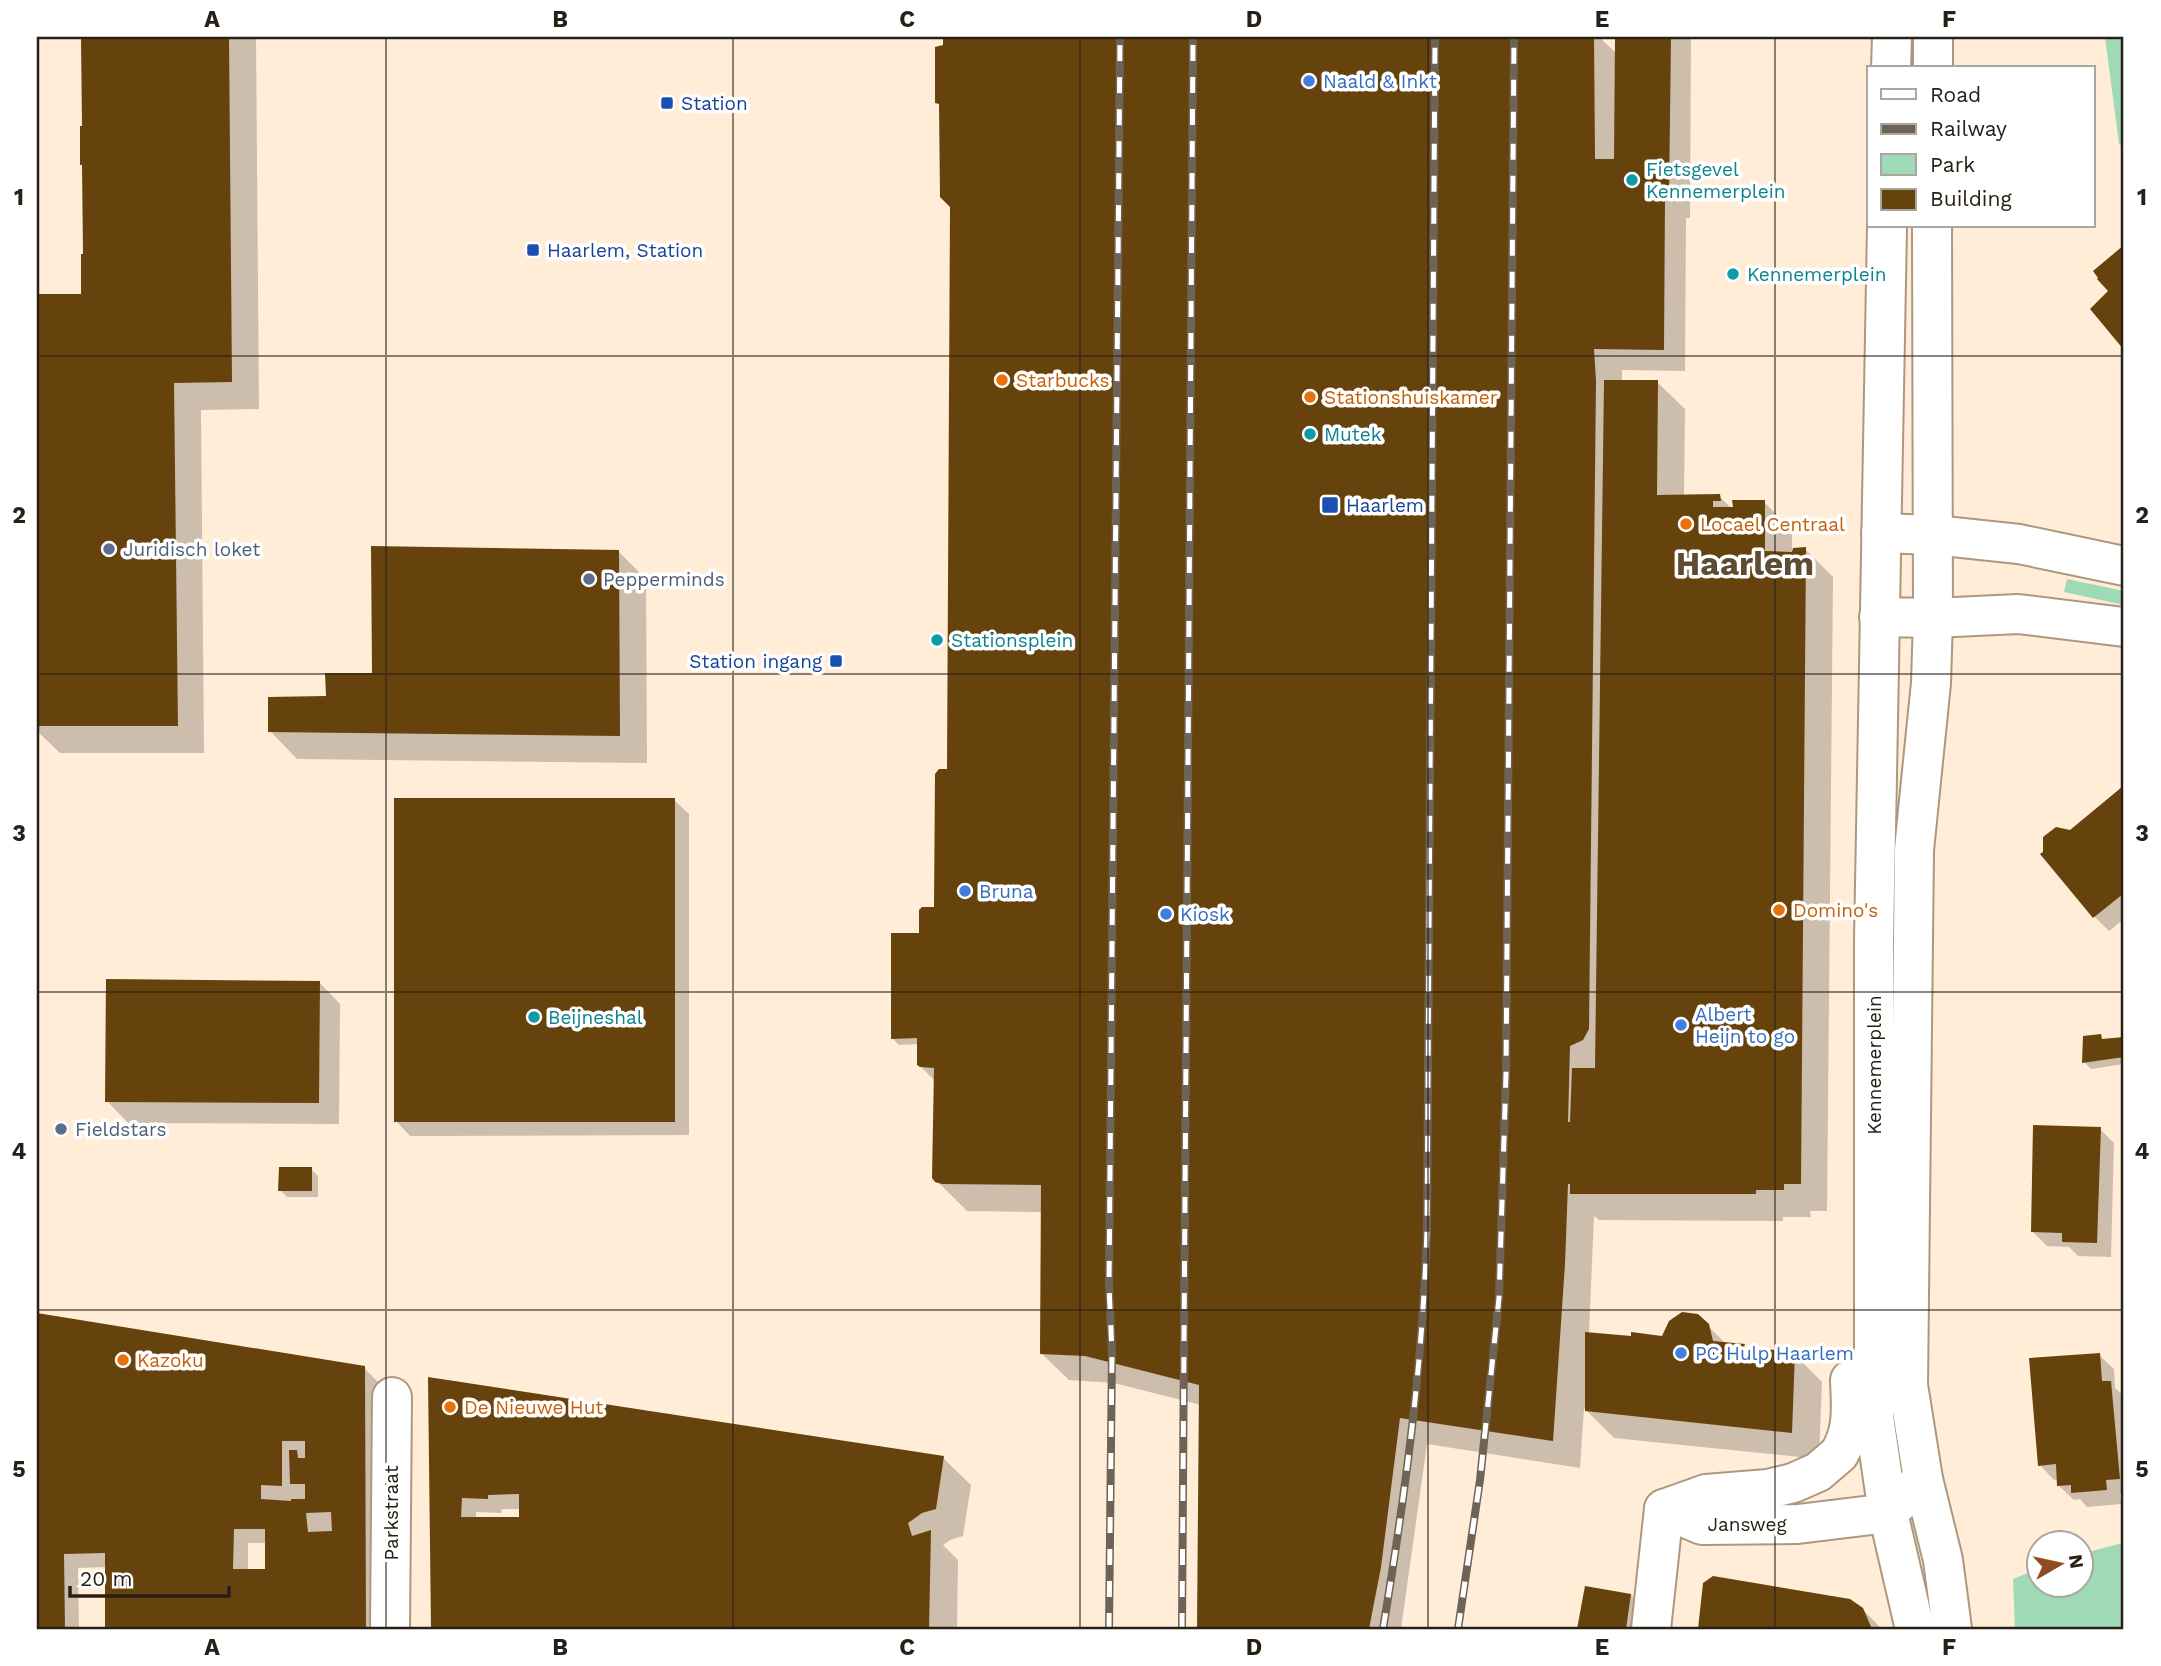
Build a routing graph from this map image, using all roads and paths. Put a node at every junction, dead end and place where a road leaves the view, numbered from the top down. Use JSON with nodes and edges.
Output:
{"nodes":[{"id":1,"x":1892,"y":37,"type":"edge"},
{"id":2,"x":1933,"y":37,"type":"edge"},
{"id":3,"x":1891,"y":66,"type":"edge"},
{"id":4,"x":1933,"y":66,"type":"edge"},
{"id":5,"x":1887,"y":228,"type":"edge"},
{"id":6,"x":1932,"y":228,"type":"edge"},
{"id":7,"x":1881,"y":533,"type":"junction"},
{"id":8,"x":1934,"y":535,"type":"junction"},
{"id":9,"x":2124,"y":566,"type":"edge"},
{"id":10,"x":1879,"y":617,"type":"junction"},
{"id":11,"x":1933,"y":618,"type":"junction"},
{"id":12,"x":2124,"y":627,"type":"edge"},
{"id":13,"x":1874,"y":1242,"type":"junction"},
{"id":14,"x":392,"y":1396,"type":"dead end"},
{"id":15,"x":1923,"y":1479,"type":"junction"},
{"id":16,"x":1664,"y":1509,"type":"junction"},
{"id":17,"x":1888,"y":1513,"type":"junction"},
{"id":18,"x":390,"y":1629,"type":"edge"},
{"id":19,"x":1651,"y":1629,"type":"edge"},
{"id":20,"x":1915,"y":1629,"type":"edge"},
{"id":21,"x":1952,"y":1629,"type":"edge"}],
"edges":[{"from":1,"to":3,"type":"main road"},
{"from":2,"to":4,"type":"main road"},
{"from":5,"to":7,"type":"main road","name":"Kennemerplein"},
{"from":6,"to":8,"type":"main road","name":"Kennemerplein"},
{"from":7,"to":8,"type":"main road"},
{"from":7,"to":10,"type":"main road","name":"Kennemerplein"},
{"from":8,"to":9,"type":"main road"},
{"from":8,"to":11,"type":"main road","name":"Kennemerplein"},
{"from":10,"to":11,"type":"main road"},
{"from":10,"to":13,"type":"main road","name":"Kennemerplein"},
{"from":11,"to":12,"type":"main road"},
{"from":11,"to":15,"type":"main road","name":"Kennemerplein"},
{"from":13,"to":16,"type":"main road","name":"Jansweg"},
{"from":13,"to":17,"type":"main road","name":"Kennemerplein"},
{"from":14,"to":18,"type":"main road","name":"Parkstraat"},
{"from":15,"to":17,"type":"main road"},
{"from":15,"to":21,"type":"main road","name":"Kennemerplein"},
{"from":16,"to":17,"type":"main road","name":"Jansweg"},
{"from":16,"to":19,"type":"main road"},
{"from":17,"to":20,"type":"main road","name":"Kennemerplein"}]}
